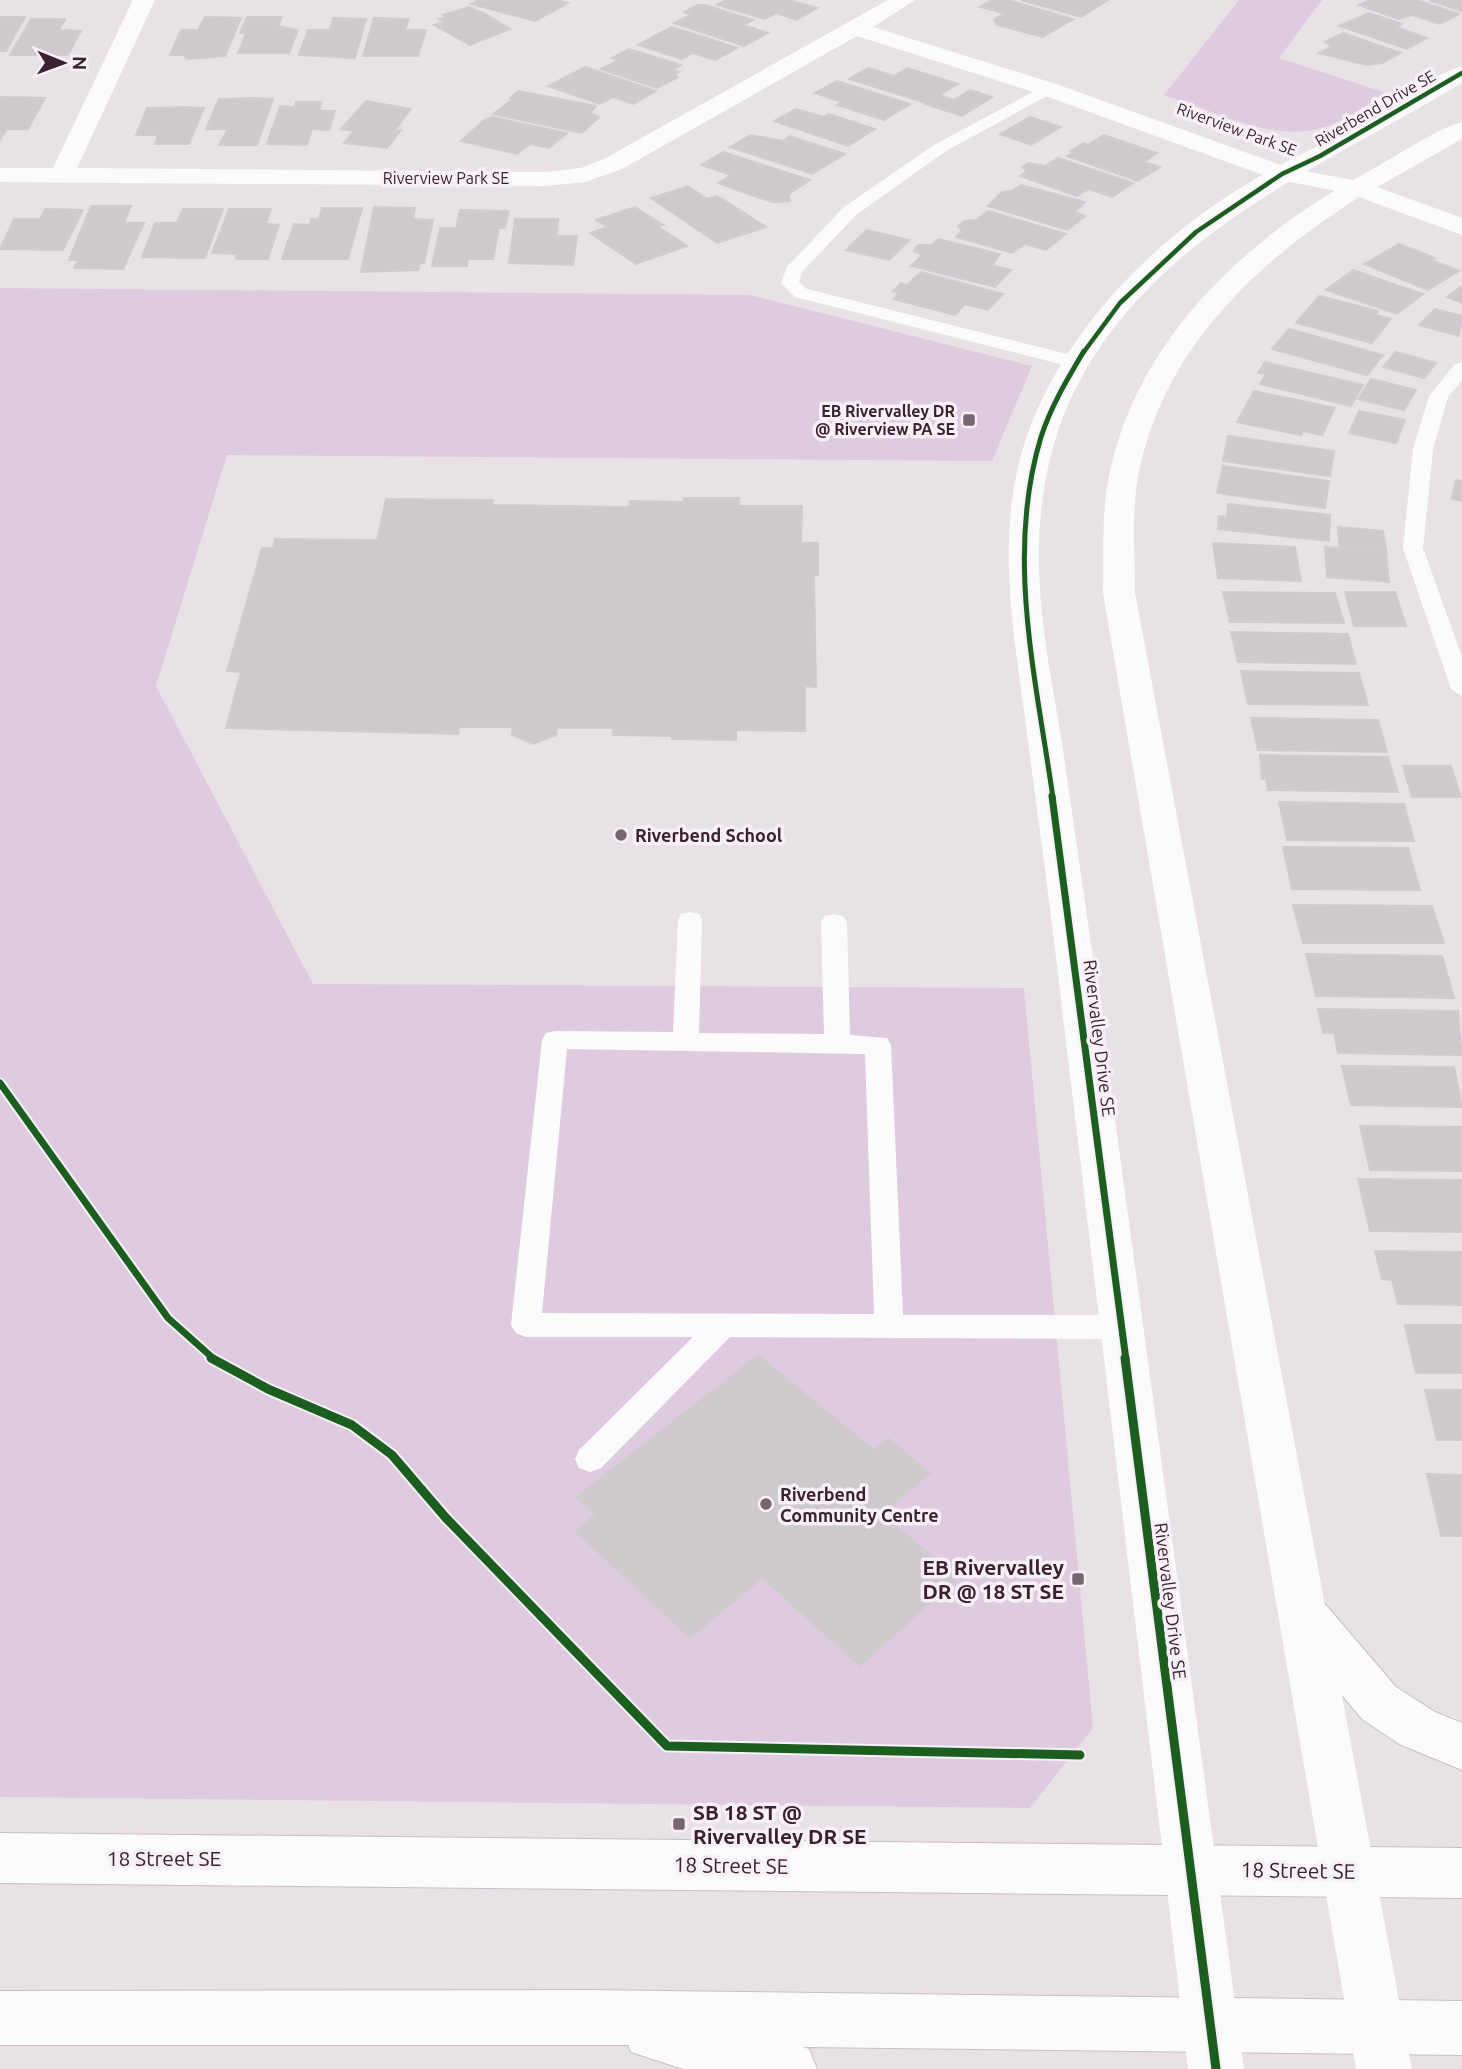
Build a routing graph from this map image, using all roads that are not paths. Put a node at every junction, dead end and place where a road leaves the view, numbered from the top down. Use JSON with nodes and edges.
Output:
{"nodes":[{"id":1,"x":144,"y":0,"type":"edge"},
{"id":2,"x":895,"y":5,"type":"edge"},
{"id":3,"x":919,"y":22,"type":"dead end"},
{"id":4,"x":855,"y":28,"type":"junction"},
{"id":5,"x":1462,"y":73,"type":"edge"},
{"id":6,"x":1048,"y":89,"type":"junction"},
{"id":7,"x":1462,"y":129,"type":"edge"},
{"id":8,"x":1296,"y":161,"type":"junction"},
{"id":9,"x":0,"y":175,"type":"edge"},
{"id":10,"x":61,"y":176,"type":"junction"},
{"id":11,"x":1358,"y":188,"type":"junction"},
{"id":12,"x":1462,"y":227,"type":"edge"},
{"id":13,"x":1076,"y":362,"type":"junction"},
{"id":14,"x":1462,"y":368,"type":"edge"},
{"id":15,"x":1462,"y":689,"type":"edge"},
{"id":16,"x":690,"y":920,"type":"dead end"},
{"id":17,"x":834,"y":922,"type":"dead end"},
{"id":18,"x":686,"y":1042,"type":"junction"},
{"id":19,"x":836,"y":1044,"type":"junction"},
{"id":20,"x":722,"y":1327,"type":"junction"},
{"id":21,"x":889,"y":1327,"type":"junction"},
{"id":22,"x":1120,"y":1327,"type":"junction"},
{"id":23,"x":590,"y":1459,"type":"dead end"},
{"id":24,"x":1302,"y":1612,"type":"junction"},
{"id":25,"x":1462,"y":1747,"type":"edge"},
{"id":26,"x":0,"y":1858,"type":"edge"},
{"id":27,"x":1191,"y":1869,"type":"junction"},
{"id":28,"x":1350,"y":1871,"type":"junction"},
{"id":29,"x":1462,"y":1873,"type":"edge"},
{"id":30,"x":587,"y":2017,"type":"junction"},
{"id":31,"x":0,"y":2018,"type":"edge"},
{"id":32,"x":1462,"y":2028,"type":"edge"},
{"id":33,"x":1214,"y":2048,"type":"edge"},
{"id":34,"x":1380,"y":2048,"type":"edge"},
{"id":35,"x":789,"y":2069,"type":"edge"}],
"edges":[{"from":1,"to":10,"type":"street"},
{"from":2,"to":3,"type":"street","name":"Riverview Park SE"},
{"from":2,"to":4,"type":"street","name":"Riverview Park SE"},
{"from":4,"to":6,"type":"street","name":"Riverview Park SE"},
{"from":4,"to":10,"type":"street","name":"Riverview Park SE"},
{"from":5,"to":8,"type":"street","name":"Riverbend Drive SE"},
{"from":6,"to":8,"type":"street","name":"Riverview Park SE"},
{"from":6,"to":13,"type":"lane"},
{"from":7,"to":11,"type":"street"},
{"from":8,"to":11,"type":"street","name":"Riverview Park SE"},
{"from":8,"to":11,"type":"street","name":"Riverview Park SE"},
{"from":8,"to":13,"type":"street","name":"Rivervalley Drive SE"},
{"from":9,"to":10,"type":"street","name":"Riverview Park SE"},
{"from":11,"to":12,"type":"street"},
{"from":11,"to":24,"type":"street"},
{"from":13,"to":22,"type":"street","name":"Rivervalley Drive SE"},
{"from":14,"to":15,"type":"lane"},
{"from":16,"to":18,"type":"lane"},
{"from":17,"to":19,"type":"lane"},
{"from":18,"to":19,"type":"lane"},
{"from":18,"to":20,"type":"lane"},
{"from":19,"to":21,"type":"lane"},
{"from":20,"to":21,"type":"lane"},
{"from":20,"to":23,"type":"lane"},
{"from":21,"to":22,"type":"lane"},
{"from":22,"to":27,"type":"street","name":"Rivervalley Drive SE"},
{"from":24,"to":25,"type":"street"},
{"from":24,"to":28,"type":"street"},
{"from":26,"to":27,"type":"street","name":"18 Street SE"},
{"from":27,"to":28,"type":"street","name":"18 Street SE"},
{"from":27,"to":33,"type":"street","name":"Rivervalley Drive SE"},
{"from":28,"to":29,"type":"street","name":"18 Street SE"},
{"from":28,"to":34,"type":"street"},
{"from":30,"to":31,"type":"street"},
{"from":30,"to":33,"type":"street"},
{"from":30,"to":35,"type":"street"},
{"from":32,"to":34,"type":"street"},
{"from":33,"to":34,"type":"street"}]}
